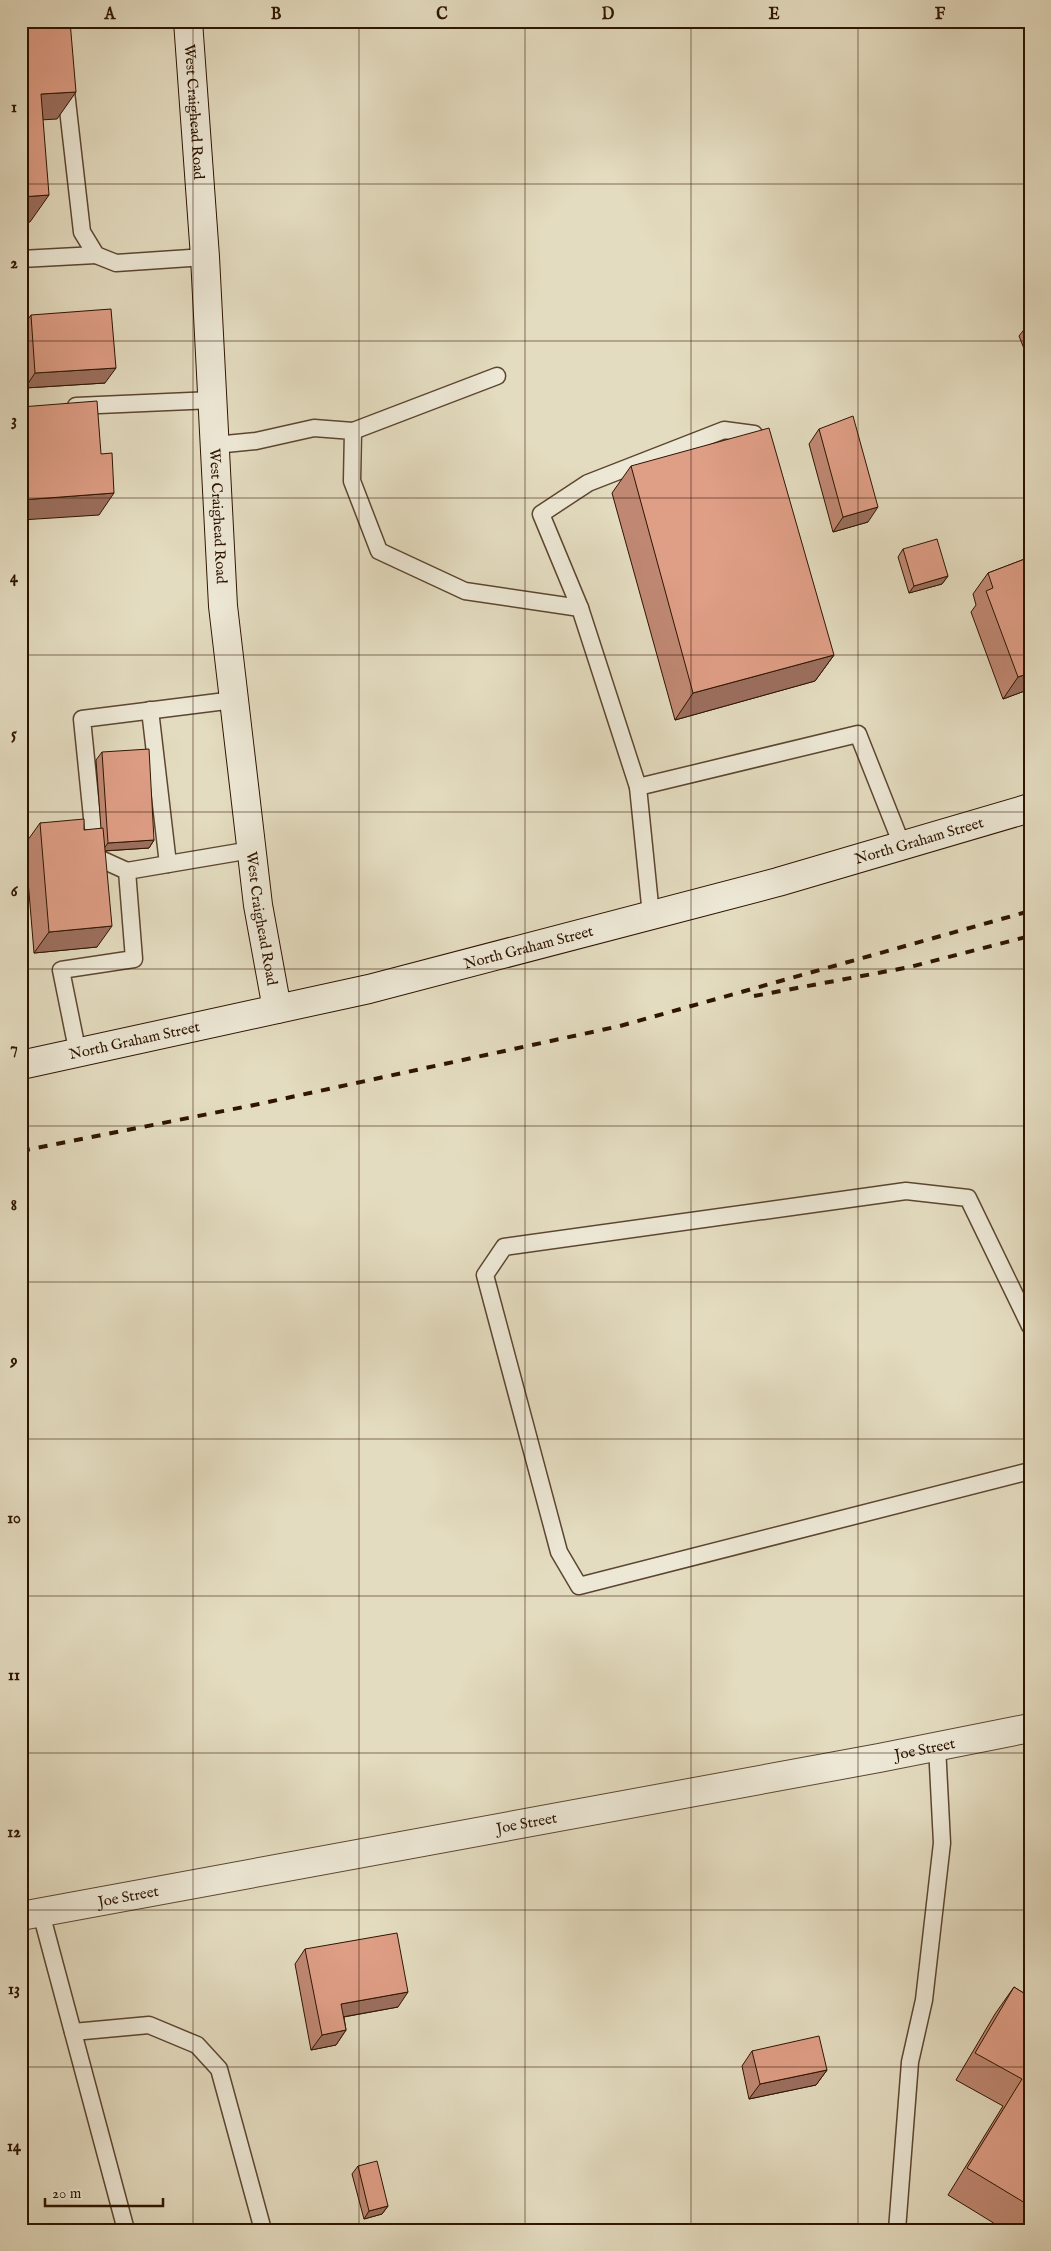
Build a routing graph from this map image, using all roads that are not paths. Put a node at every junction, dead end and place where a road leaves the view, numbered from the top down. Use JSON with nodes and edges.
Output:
{"nodes":[{"id":1,"x":188,"y":21,"type":"edge"},
{"id":2,"x":64,"y":69,"type":"edge"},
{"id":3,"x":96,"y":255,"type":"junction"},
{"id":4,"x":205,"y":257,"type":"junction"},
{"id":5,"x":21,"y":259,"type":"edge"},
{"id":6,"x":497,"y":376,"type":"dead end"},
{"id":7,"x":213,"y":400,"type":"junction"},
{"id":8,"x":60,"y":406,"type":"edge"},
{"id":9,"x":352,"y":430,"type":"junction"},
{"id":10,"x":215,"y":445,"type":"junction"},
{"id":11,"x":771,"y":464,"type":"edge"},
{"id":12,"x":580,"y":608,"type":"junction"},
{"id":13,"x":234,"y":700,"type":"junction"},
{"id":14,"x":150,"y":710,"type":"junction"},
{"id":15,"x":638,"y":787,"type":"junction"},
{"id":16,"x":1030,"y":808,"type":"edge"},
{"id":17,"x":902,"y":845,"type":"junction"},
{"id":18,"x":251,"y":850,"type":"junction"},
{"id":19,"x":168,"y":864,"type":"junction"},
{"id":20,"x":127,"y":871,"type":"junction"},
{"id":21,"x":651,"y":915,"type":"junction"},
{"id":22,"x":278,"y":1009,"type":"junction"},
{"id":23,"x":78,"y":1054,"type":"junction"},
{"id":24,"x":21,"y":1065,"type":"edge"},
{"id":25,"x":1030,"y":1326,"type":"edge"},
{"id":26,"x":1030,"y":1471,"type":"edge"},
{"id":27,"x":1030,"y":1728,"type":"edge"},
{"id":28,"x":938,"y":1746,"type":"junction"},
{"id":29,"x":31,"y":1914,"type":"edge"},
{"id":30,"x":73,"y":2032,"type":"junction"},
{"id":31,"x":126,"y":2230,"type":"edge"},
{"id":32,"x":263,"y":2230,"type":"edge"},
{"id":33,"x":898,"y":2230,"type":"edge"}],
"edges":[{"from":1,"to":4,"type":"street","name":"West Craighead Road"},
{"from":2,"to":3,"type":"lane"},
{"from":3,"to":4,"type":"lane"},
{"from":3,"to":5,"type":"lane"},
{"from":4,"to":7,"type":"street","name":"West Craighead Road"},
{"from":6,"to":9,"type":"lane"},
{"from":7,"to":8,"type":"lane"},
{"from":7,"to":10,"type":"street","name":"West Craighead Road"},
{"from":9,"to":10,"type":"lane"},
{"from":9,"to":12,"type":"lane"},
{"from":10,"to":13,"type":"street","name":"West Craighead Road"},
{"from":11,"to":12,"type":"lane"},
{"from":12,"to":15,"type":"lane"},
{"from":13,"to":14,"type":"lane"},
{"from":13,"to":18,"type":"street","name":"West Craighead Road"},
{"from":14,"to":19,"type":"lane"},
{"from":14,"to":20,"type":"lane"},
{"from":15,"to":17,"type":"lane"},
{"from":15,"to":21,"type":"lane"},
{"from":16,"to":17,"type":"street","name":"North Graham Street"},
{"from":17,"to":21,"type":"street","name":"North Graham Street"},
{"from":18,"to":19,"type":"lane"},
{"from":18,"to":22,"type":"street","name":"West Craighead Road"},
{"from":19,"to":20,"type":"lane"},
{"from":20,"to":23,"type":"lane"},
{"from":21,"to":22,"type":"street","name":"North Graham Street"},
{"from":22,"to":23,"type":"street","name":"North Graham Street"},
{"from":23,"to":24,"type":"street","name":"North Graham Street"},
{"from":25,"to":26,"type":"lane"},
{"from":27,"to":28,"type":"street","name":"Joe Street"},
{"from":28,"to":29,"type":"street","name":"Joe Street"},
{"from":28,"to":33,"type":"lane"},
{"from":29,"to":30,"type":"lane"},
{"from":30,"to":31,"type":"lane"},
{"from":30,"to":32,"type":"lane"}]}
